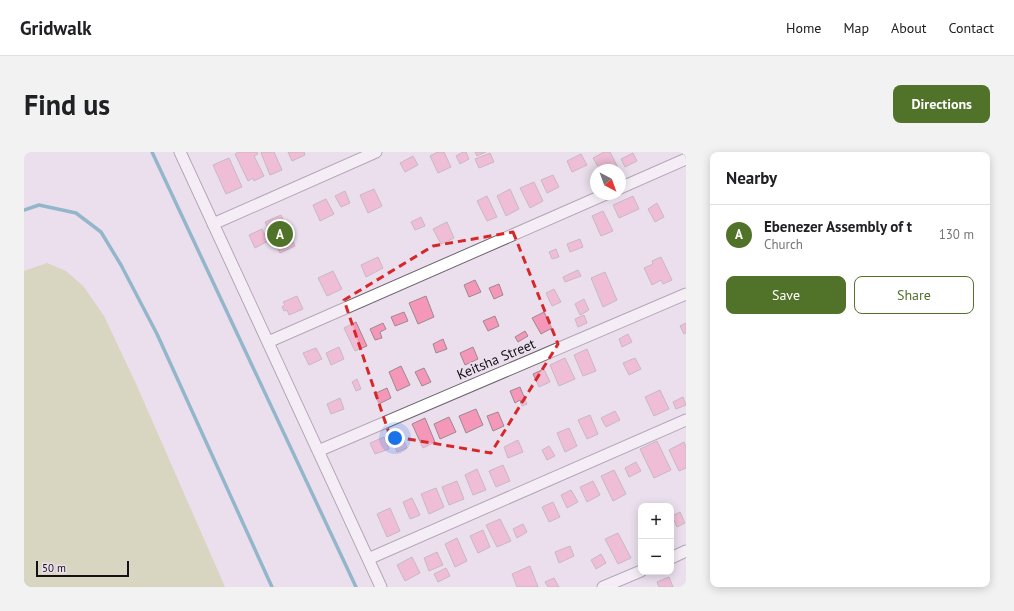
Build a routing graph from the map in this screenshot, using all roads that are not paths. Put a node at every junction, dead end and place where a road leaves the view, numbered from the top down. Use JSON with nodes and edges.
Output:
{"nodes":[{"id":1,"x":180,"y":152,"type":"edge"},
{"id":2,"x":376,"y":152,"type":"edge"},
{"id":3,"x":686,"y":159,"type":"edge"},
{"id":4,"x":626,"y":185,"type":"edge"},
{"id":5,"x":592,"y":200,"type":"edge"},
{"id":6,"x":213,"y":224,"type":"junction"},
{"id":7,"x":686,"y":294,"type":"edge"},
{"id":8,"x":268,"y":342,"type":"junction"},
{"id":9,"x":686,"y":420,"type":"edge"},
{"id":10,"x":318,"y":451,"type":"junction"},
{"id":11,"x":686,"y":551,"type":"edge"},
{"id":12,"x":674,"y":557,"type":"edge"},
{"id":13,"x":368,"y":559,"type":"junction"},
{"id":14,"x":638,"y":572,"type":"edge"},
{"id":15,"x":381,"y":587,"type":"edge"},
{"id":16,"x":603,"y":587,"type":"edge"}],
"edges":[{"from":1,"to":6,"type":"street"},
{"from":2,"to":6,"type":"street"},
{"from":3,"to":4,"type":"street"},
{"from":5,"to":8,"type":"street"},
{"from":6,"to":8,"type":"street"},
{"from":7,"to":10,"type":"street","name":"Keitsha Street"},
{"from":8,"to":10,"type":"street"},
{"from":9,"to":13,"type":"street"},
{"from":10,"to":13,"type":"street"},
{"from":11,"to":12,"type":"street"},
{"from":13,"to":15,"type":"street"},
{"from":14,"to":16,"type":"street"}]}
